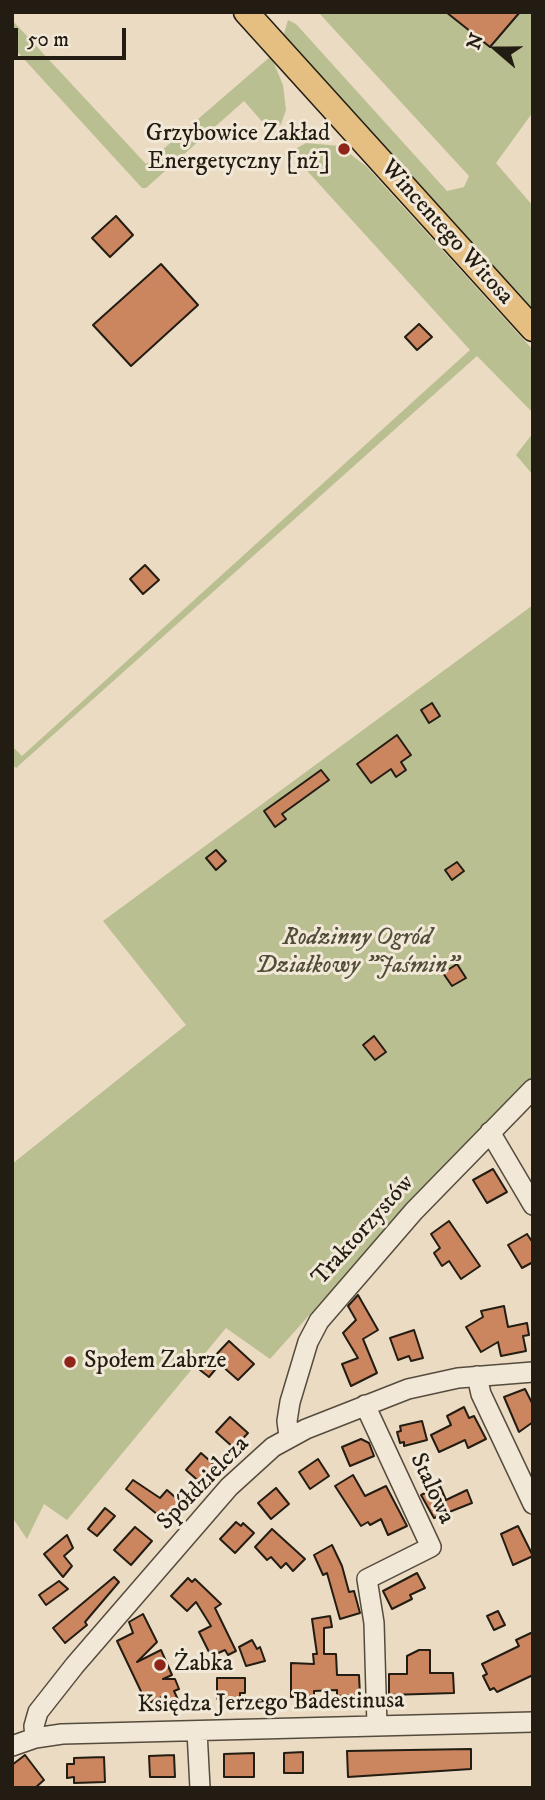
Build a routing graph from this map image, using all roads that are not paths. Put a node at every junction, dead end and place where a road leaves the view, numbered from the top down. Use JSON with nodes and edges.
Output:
{"nodes":[{"id":1,"x":246,"y":12,"type":"edge"},
{"id":2,"x":533,"y":330,"type":"edge"},
{"id":3,"x":533,"y":1089,"type":"edge"},
{"id":4,"x":490,"y":1132,"type":"junction"},
{"id":5,"x":533,"y":1205,"type":"edge"},
{"id":6,"x":533,"y":1372,"type":"edge"},
{"id":7,"x":477,"y":1376,"type":"junction"},
{"id":8,"x":365,"y":1405,"type":"junction"},
{"id":9,"x":289,"y":1436,"type":"junction"},
{"id":10,"x":533,"y":1504,"type":"edge"},
{"id":11,"x":533,"y":1722,"type":"edge"},
{"id":12,"x":377,"y":1726,"type":"junction"},
{"id":13,"x":197,"y":1731,"type":"junction"},
{"id":14,"x":35,"y":1738,"type":"junction"},
{"id":15,"x":12,"y":1746,"type":"edge"},
{"id":16,"x":200,"y":1788,"type":"edge"}],
"edges":[{"from":1,"to":2,"type":"main road","name":"Wincentego Witosa"},
{"from":3,"to":4,"type":"street","name":"Traktorzystów"},
{"from":4,"to":5,"type":"street"},
{"from":4,"to":9,"type":"street","name":"Traktorzystów"},
{"from":6,"to":7,"type":"street","name":"Spółdzielcza"},
{"from":7,"to":8,"type":"street","name":"Spółdzielcza"},
{"from":7,"to":10,"type":"street"},
{"from":8,"to":9,"type":"street","name":"Spółdzielcza"},
{"from":8,"to":12,"type":"street","name":"Stalowa"},
{"from":9,"to":14,"type":"street","name":"Spółdzielcza"},
{"from":11,"to":12,"type":"street","name":"Księdza Jerzego Badestinusa"},
{"from":12,"to":13,"type":"street","name":"Księdza Jerzego Badestinusa"},
{"from":13,"to":14,"type":"street","name":"Księdza Jerzego Badestinusa"},
{"from":13,"to":16,"type":"street"},
{"from":14,"to":15,"type":"street","name":"Księdza Jerzego Badestinusa"}]}
